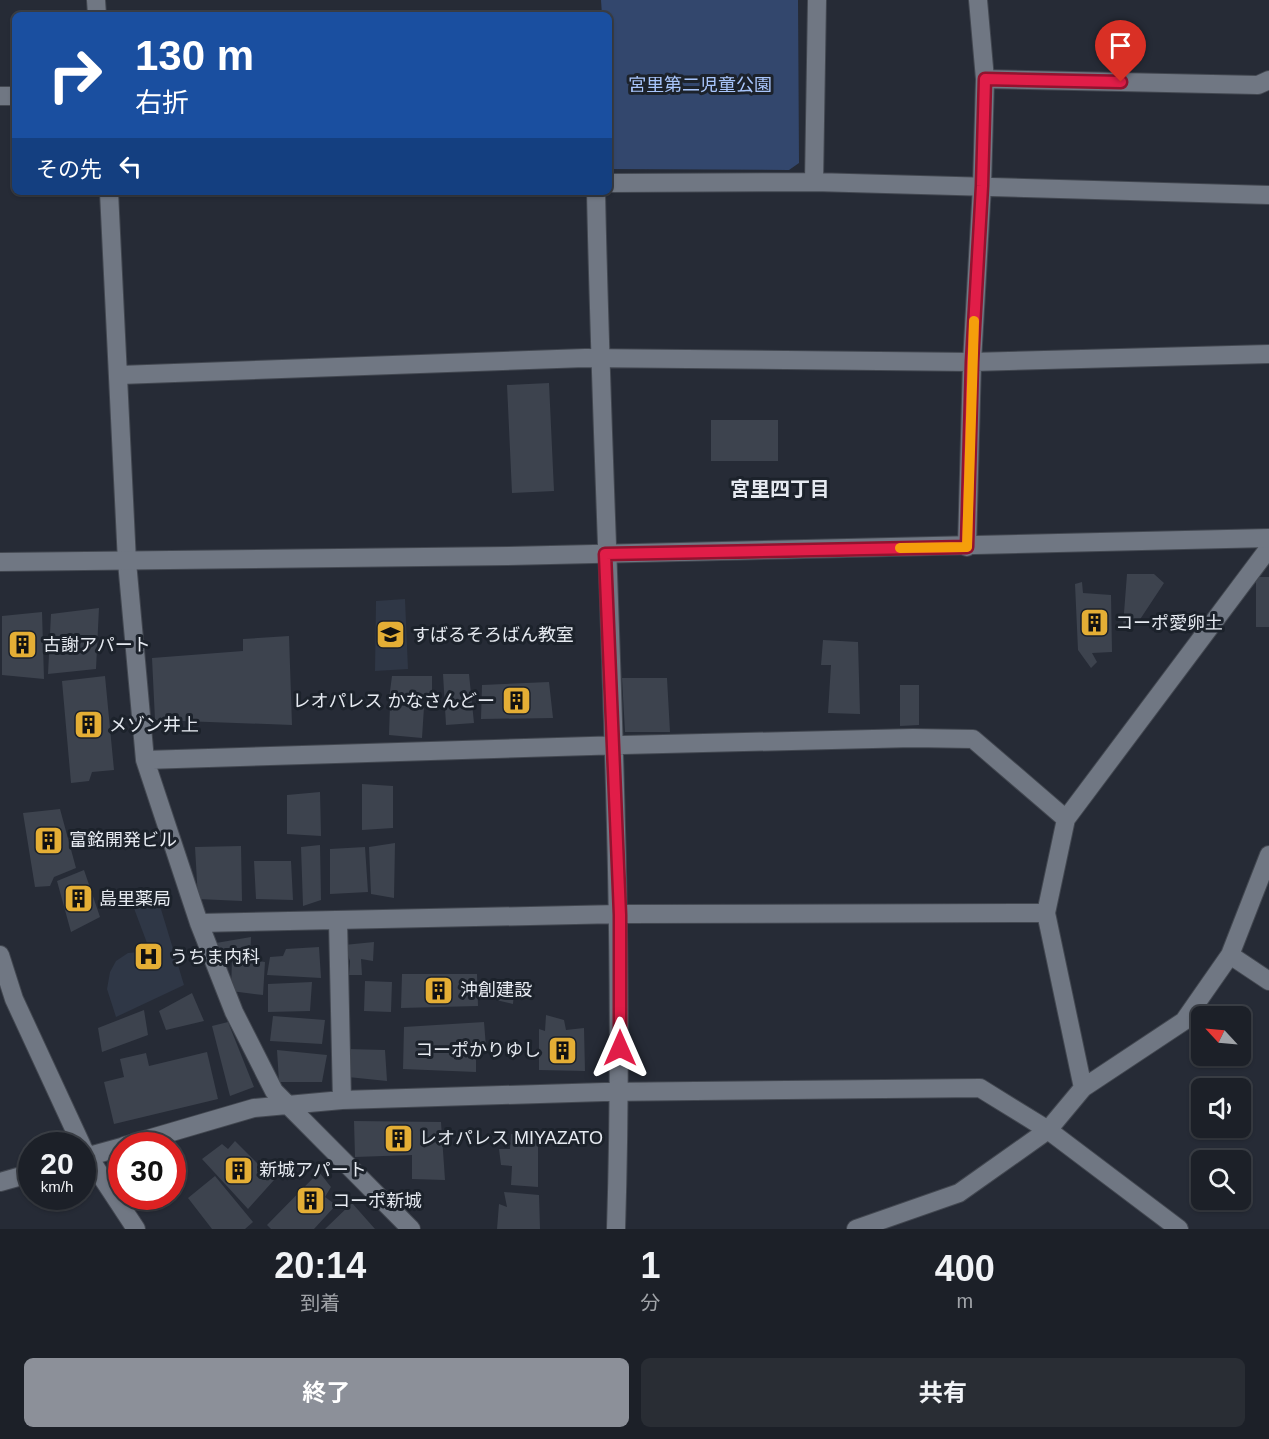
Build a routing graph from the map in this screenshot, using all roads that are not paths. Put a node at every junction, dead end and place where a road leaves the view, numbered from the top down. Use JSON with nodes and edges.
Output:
{"nodes":[{"id":1,"x":817,"y":0,"type":"edge"},
{"id":2,"x":978,"y":0,"type":"edge"},
{"id":3,"x":985,"y":79,"type":"junction"},
{"id":4,"x":1269,"y":80,"type":"edge"},
{"id":5,"x":814,"y":182,"type":"junction"},
{"id":6,"x":612,"y":183,"type":"edge"},
{"id":7,"x":982,"y":186,"type":"junction"},
{"id":8,"x":109,"y":195,"type":"edge"},
{"id":9,"x":596,"y":195,"type":"edge"},
{"id":10,"x":1269,"y":195,"type":"edge"},
{"id":11,"x":1269,"y":354,"type":"edge"},
{"id":12,"x":599,"y":358,"type":"junction"},
{"id":13,"x":972,"y":362,"type":"junction"},
{"id":14,"x":120,"y":375,"type":"junction"},
{"id":15,"x":1269,"y":538,"type":"edge"},
{"id":16,"x":967,"y":547,"type":"junction"},
{"id":17,"x":1269,"y":548,"type":"edge"},
{"id":18,"x":605,"y":554,"type":"junction"},
{"id":19,"x":0,"y":562,"type":"edge"},
{"id":20,"x":127,"y":562,"type":"junction"},
{"id":21,"x":612,"y":745,"type":"junction"},
{"id":22,"x":145,"y":760,"type":"junction"},
{"id":23,"x":1066,"y":819,"type":"junction"},
{"id":24,"x":1269,"y":855,"type":"edge"},
{"id":25,"x":1046,"y":913,"type":"junction"},
{"id":26,"x":620,"y":915,"type":"junction"},
{"id":27,"x":338,"y":921,"type":"junction"},
{"id":28,"x":199,"y":923,"type":"junction"},
{"id":29,"x":0,"y":955,"type":"edge"},
{"id":30,"x":1230,"y":955,"type":"junction"},
{"id":31,"x":1269,"y":981,"type":"edge"},
{"id":32,"x":1083,"y":1088,"type":"junction"},
{"id":33,"x":620,"y":1093,"type":"junction"},
{"id":34,"x":342,"y":1100,"type":"junction"},
{"id":35,"x":284,"y":1104,"type":"junction"},
{"id":36,"x":1048,"y":1130,"type":"junction"},
{"id":37,"x":75,"y":1132,"type":"edge"},
{"id":38,"x":171,"y":1132,"type":"edge"},
{"id":39,"x":96,"y":1170,"type":"edge"},
{"id":40,"x":18,"y":1177,"type":"edge"},
{"id":41,"x":0,"y":1182,"type":"edge"},
{"id":42,"x":136,"y":1229,"type":"edge"},
{"id":43,"x":411,"y":1229,"type":"edge"},
{"id":44,"x":616,"y":1229,"type":"edge"},
{"id":45,"x":856,"y":1229,"type":"edge"},
{"id":46,"x":1179,"y":1229,"type":"edge"}],
"edges":[{"from":1,"to":5,"type":"street"},
{"from":2,"to":3,"type":"street"},
{"from":3,"to":4,"type":"street"},
{"from":3,"to":7,"type":"street"},
{"from":5,"to":6,"type":"street"},
{"from":5,"to":7,"type":"street"},
{"from":7,"to":10,"type":"street"},
{"from":7,"to":13,"type":"street"},
{"from":8,"to":14,"type":"street"},
{"from":9,"to":12,"type":"street"},
{"from":11,"to":13,"type":"street"},
{"from":12,"to":13,"type":"street"},
{"from":12,"to":14,"type":"street"},
{"from":12,"to":18,"type":"street"},
{"from":13,"to":16,"type":"street"},
{"from":14,"to":20,"type":"street"},
{"from":15,"to":16,"type":"street"},
{"from":16,"to":18,"type":"street"},
{"from":17,"to":23,"type":"street"},
{"from":18,"to":20,"type":"street"},
{"from":18,"to":21,"type":"street"},
{"from":19,"to":20,"type":"street"},
{"from":20,"to":22,"type":"street"},
{"from":21,"to":22,"type":"street"},
{"from":21,"to":23,"type":"street"},
{"from":21,"to":26,"type":"street"},
{"from":22,"to":28,"type":"street"},
{"from":23,"to":25,"type":"street"},
{"from":24,"to":30,"type":"street"},
{"from":25,"to":26,"type":"street"},
{"from":25,"to":32,"type":"street"},
{"from":26,"to":27,"type":"street"},
{"from":26,"to":33,"type":"street"},
{"from":27,"to":28,"type":"street"},
{"from":27,"to":34,"type":"street"},
{"from":28,"to":35,"type":"street"},
{"from":29,"to":37,"type":"street"},
{"from":30,"to":31,"type":"street"},
{"from":30,"to":32,"type":"street"},
{"from":32,"to":36,"type":"street"},
{"from":33,"to":34,"type":"street"},
{"from":33,"to":36,"type":"street"},
{"from":33,"to":44,"type":"street"},
{"from":34,"to":35,"type":"street"},
{"from":35,"to":38,"type":"street"},
{"from":35,"to":43,"type":"street"},
{"from":36,"to":45,"type":"street"},
{"from":36,"to":46,"type":"street"},
{"from":39,"to":42,"type":"street"},
{"from":40,"to":41,"type":"street"}]}
